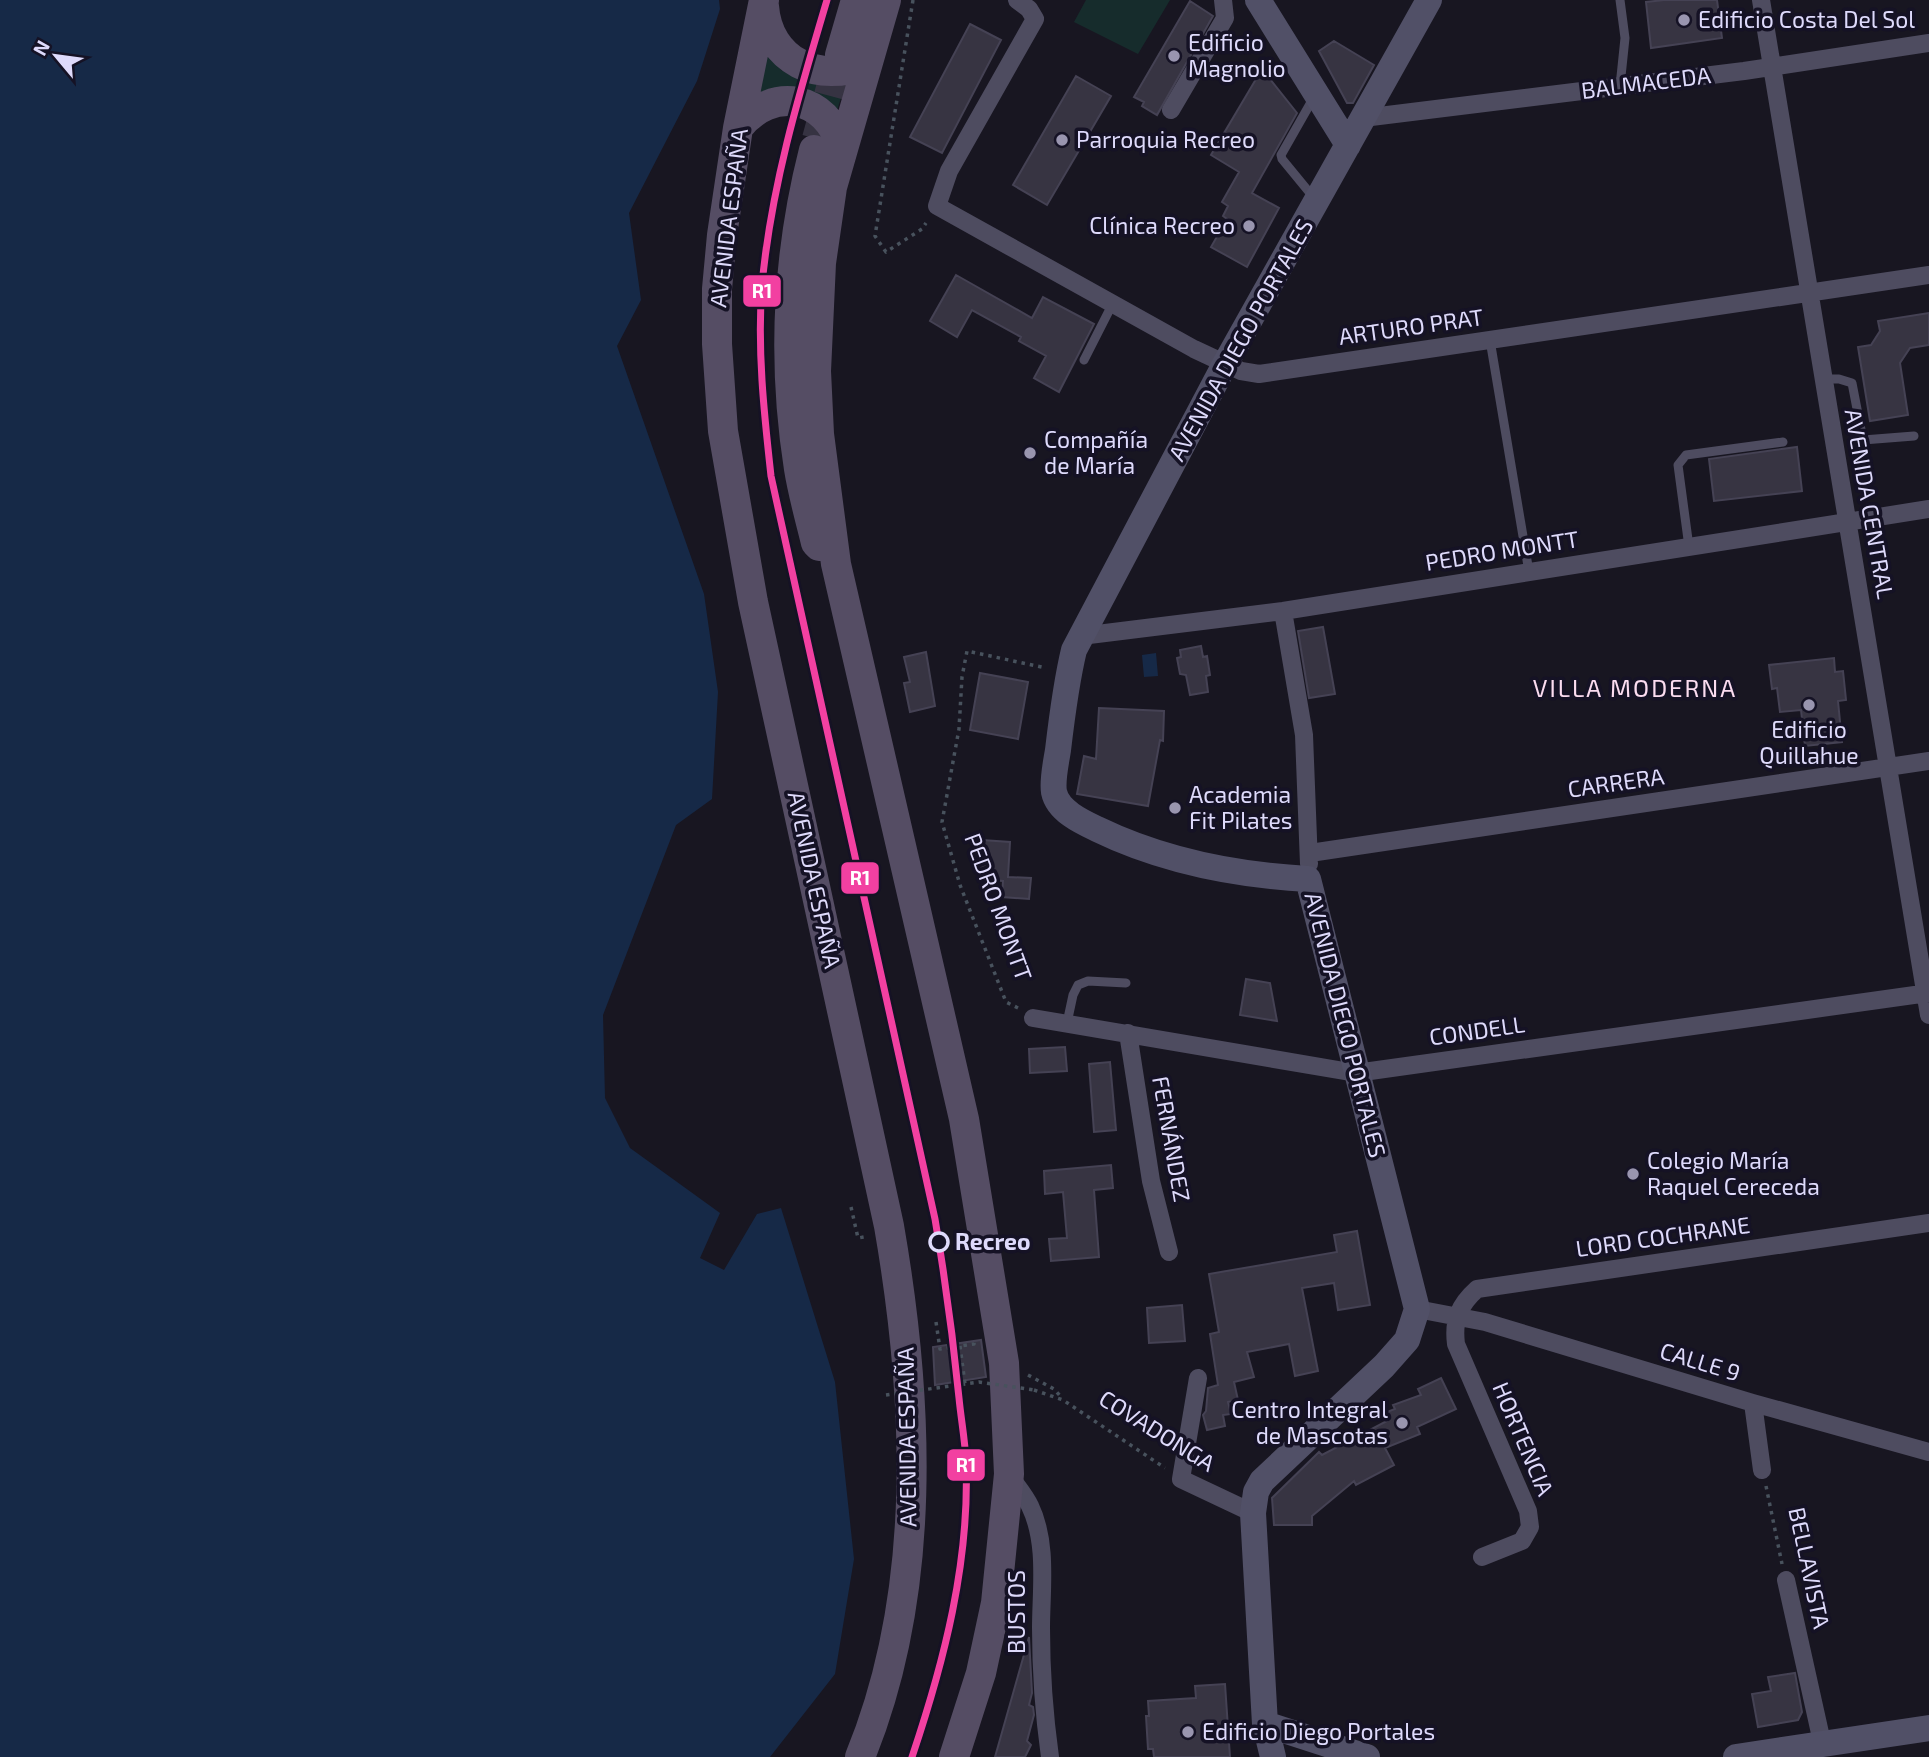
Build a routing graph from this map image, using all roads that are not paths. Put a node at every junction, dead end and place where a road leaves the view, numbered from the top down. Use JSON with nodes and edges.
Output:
{"nodes":[{"id":1,"x":856,"y":0,"type":"edge"},
{"id":2,"x":886,"y":0,"type":"edge"},
{"id":3,"x":1017,"y":0,"type":"edge"},
{"id":4,"x":1223,"y":0,"type":"edge"},
{"id":5,"x":1258,"y":0,"type":"edge"},
{"id":6,"x":1429,"y":0,"type":"edge"},
{"id":7,"x":1620,"y":0,"type":"edge"},
{"id":8,"x":1760,"y":0,"type":"edge"},
{"id":9,"x":764,"y":1,"type":"edge"},
{"id":10,"x":1929,"y":43,"type":"edge"},
{"id":11,"x":854,"y":59,"type":"junction"},
{"id":12,"x":1772,"y":67,"type":"junction"},
{"id":13,"x":1620,"y":86,"type":"junction"},
{"id":14,"x":1317,"y":92,"type":"junction"},
{"id":15,"x":1171,"y":110,"type":"dead end"},
{"id":16,"x":1363,"y":118,"type":"junction"},
{"id":17,"x":738,"y":128,"type":"junction"},
{"id":18,"x":1348,"y":145,"type":"junction"},
{"id":19,"x":828,"y":149,"type":"junction"},
{"id":20,"x":1316,"y":201,"type":"junction"},
{"id":21,"x":1929,"y":275,"type":"edge"},
{"id":22,"x":1809,"y":293,"type":"junction"},
{"id":23,"x":1113,"y":303,"type":"junction"},
{"id":24,"x":1490,"y":340,"type":"junction"},
{"id":25,"x":1084,"y":360,"type":"dead end"},
{"id":26,"x":1225,"y":364,"type":"junction"},
{"id":27,"x":1823,"y":379,"type":"junction"},
{"id":28,"x":1914,"y":436,"type":"dead end"},
{"id":29,"x":1783,"y":442,"type":"dead end"},
{"id":30,"x":1929,"y":509,"type":"edge"},
{"id":31,"x":1847,"y":522,"type":"junction"},
{"id":32,"x":1689,"y":547,"type":"junction"},
{"id":33,"x":1529,"y":572,"type":"junction"},
{"id":34,"x":1283,"y":611,"type":"junction"},
{"id":35,"x":1081,"y":636,"type":"junction"},
{"id":36,"x":1929,"y":761,"type":"edge"},
{"id":37,"x":1888,"y":767,"type":"junction"},
{"id":38,"x":1309,"y":866,"type":"junction"},
{"id":39,"x":1126,"y":984,"type":"dead end"},
{"id":40,"x":1927,"y":993,"type":"edge"},
{"id":41,"x":1929,"y":1015,"type":"edge"},
{"id":42,"x":1033,"y":1018,"type":"road end"},
{"id":43,"x":1067,"y":1023,"type":"junction"},
{"id":44,"x":1128,"y":1034,"type":"junction"},
{"id":45,"x":1356,"y":1073,"type":"junction"},
{"id":46,"x":1929,"y":1223,"type":"edge"},
{"id":47,"x":1169,"y":1252,"type":"dead end"},
{"id":48,"x":1417,"y":1310,"type":"junction"},
{"id":49,"x":1457,"y":1315,"type":"junction"},
{"id":50,"x":1198,"y":1378,"type":"dead end"},
{"id":51,"x":1753,"y":1403,"type":"junction"},
{"id":52,"x":1929,"y":1452,"type":"edge"},
{"id":53,"x":1762,"y":1470,"type":"road end"},
{"id":54,"x":1009,"y":1474,"type":"junction"},
{"id":55,"x":1253,"y":1513,"type":"junction"},
{"id":56,"x":1482,"y":1557,"type":"dead end"},
{"id":57,"x":1786,"y":1580,"type":"road end"},
{"id":58,"x":1929,"y":1728,"type":"edge"},
{"id":59,"x":1822,"y":1742,"type":"junction"},
{"id":60,"x":1268,"y":1745,"type":"edge"},
{"id":61,"x":860,"y":1757,"type":"edge"},
{"id":62,"x":954,"y":1757,"type":"edge"},
{"id":63,"x":1050,"y":1757,"type":"edge"},
{"id":64,"x":1367,"y":1757,"type":"edge"},
{"id":65,"x":1736,"y":1757,"type":"edge"}],
"edges":[{"from":1,"to":11,"type":"main road"},
{"from":2,"to":11,"type":"main road"},
{"from":3,"to":23,"type":"street","name":"ARTURO PRAT"},
{"from":4,"to":15,"type":"street"},
{"from":5,"to":14,"type":"street"},
{"from":6,"to":16,"type":"street","name":"AVENIDA DIEGO PORTALES"},
{"from":7,"to":13,"type":"lane"},
{"from":8,"to":12,"type":"street","name":"AVENIDA CENTRAL"},
{"from":9,"to":11,"type":"main road"},
{"from":9,"to":17,"type":"main road","name":"AVENIDA ESPAÑA"},
{"from":10,"to":12,"type":"street","name":"BALMACEDA"},
{"from":11,"to":19,"type":"main road"},
{"from":12,"to":13,"type":"street","name":"BALMACEDA"},
{"from":12,"to":22,"type":"street","name":"AVENIDA CENTRAL"},
{"from":13,"to":16,"type":"street","name":"BALMACEDA"},
{"from":14,"to":18,"type":"street"},
{"from":14,"to":20,"type":"lane"},
{"from":16,"to":18,"type":"street","name":"AVENIDA DIEGO PORTALES"},
{"from":17,"to":19,"type":"main road"},
{"from":17,"to":61,"type":"main road","name":"AVENIDA ESPAÑA"},
{"from":18,"to":20,"type":"street","name":"AVENIDA DIEGO PORTALES"},
{"from":19,"to":54,"type":"main road"},
{"from":20,"to":26,"type":"street","name":"AVENIDA DIEGO PORTALES"},
{"from":21,"to":22,"type":"street","name":"ARTURO PRAT"},
{"from":22,"to":24,"type":"street","name":"ARTURO PRAT"},
{"from":22,"to":27,"type":"street","name":"AVENIDA CENTRAL"},
{"from":23,"to":25,"type":"lane"},
{"from":23,"to":26,"type":"street","name":"ARTURO PRAT"},
{"from":24,"to":26,"type":"street","name":"ARTURO PRAT"},
{"from":24,"to":33,"type":"lane"},
{"from":26,"to":35,"type":"street","name":"AVENIDA DIEGO PORTALES"},
{"from":27,"to":28,"type":"lane"},
{"from":27,"to":31,"type":"street","name":"AVENIDA CENTRAL"},
{"from":29,"to":32,"type":"lane"},
{"from":30,"to":31,"type":"street","name":"PEDRO MONTT"},
{"from":31,"to":32,"type":"street","name":"PEDRO MONTT"},
{"from":31,"to":37,"type":"street","name":"AVENIDA CENTRAL"},
{"from":32,"to":33,"type":"street","name":"PEDRO MONTT"},
{"from":33,"to":34,"type":"street","name":"PEDRO MONTT"},
{"from":34,"to":35,"type":"street","name":"PEDRO MONTT"},
{"from":34,"to":38,"type":"street"},
{"from":35,"to":38,"type":"street","name":"AVENIDA DIEGO PORTALES"},
{"from":36,"to":37,"type":"street","name":"CARRERA"},
{"from":37,"to":38,"type":"street","name":"CARRERA"},
{"from":37,"to":40,"type":"street","name":"AVENIDA CENTRAL"},
{"from":38,"to":45,"type":"street","name":"AVENIDA DIEGO PORTALES"},
{"from":39,"to":43,"type":"lane"},
{"from":40,"to":41,"type":"street","name":"AVENIDA CENTRAL"},
{"from":40,"to":45,"type":"street","name":"CONDELL"},
{"from":42,"to":43,"type":"street","name":"CONDELL"},
{"from":43,"to":44,"type":"street","name":"CONDELL"},
{"from":44,"to":45,"type":"street","name":"CONDELL"},
{"from":44,"to":47,"type":"street","name":"FERNÁNDEZ"},
{"from":45,"to":48,"type":"street","name":"AVENIDA DIEGO PORTALES"},
{"from":46,"to":49,"type":"street","name":"LORD COCHRANE"},
{"from":48,"to":49,"type":"street"},
{"from":48,"to":55,"type":"street"},
{"from":49,"to":51,"type":"street","name":"CALLE 9"},
{"from":49,"to":56,"type":"street","name":"HORTENCIA"},
{"from":50,"to":55,"type":"street","name":"COVADONGA"},
{"from":51,"to":52,"type":"street","name":"CALLE 9"},
{"from":51,"to":53,"type":"street"},
{"from":54,"to":62,"type":"main road"},
{"from":54,"to":63,"type":"street","name":"BUSTOS"},
{"from":55,"to":60,"type":"street"},
{"from":57,"to":59,"type":"street","name":"BELLAVISTA"},
{"from":58,"to":59,"type":"street"},
{"from":59,"to":65,"type":"street"},
{"from":60,"to":64,"type":"street"}]}
